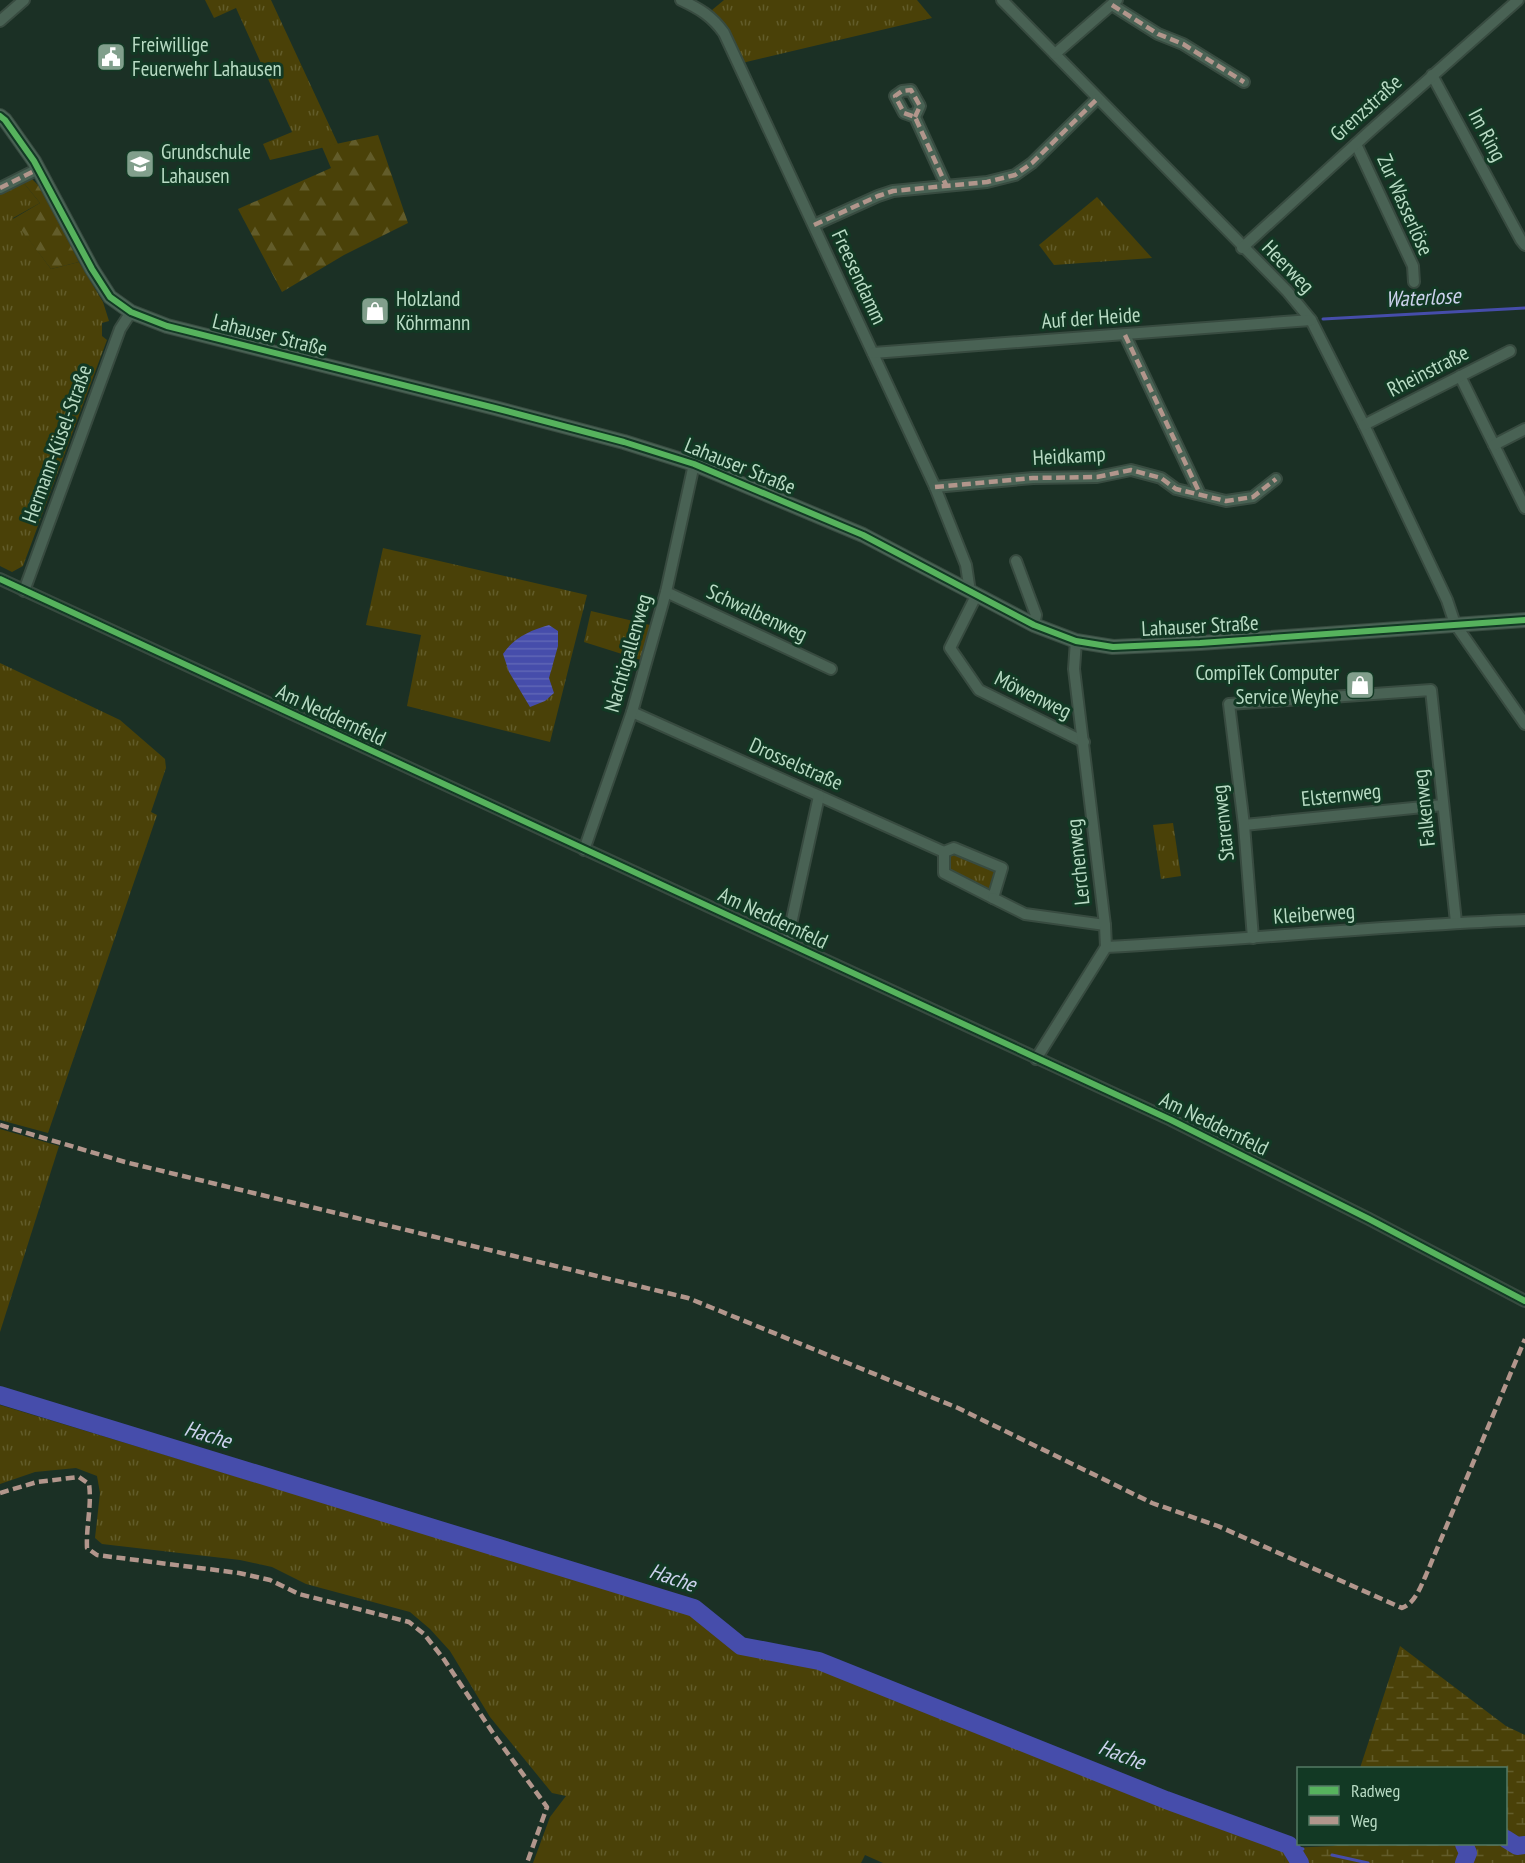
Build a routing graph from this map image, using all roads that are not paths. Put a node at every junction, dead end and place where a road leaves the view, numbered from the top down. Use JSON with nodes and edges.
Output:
{"nodes":[{"id":1,"x":24,"y":0,"type":"edge"},
{"id":2,"x":681,"y":0,"type":"edge"},
{"id":3,"x":1002,"y":0,"type":"edge"},
{"id":4,"x":1518,"y":0,"type":"edge"},
{"id":5,"x":1115,"y":2,"type":"edge"},
{"id":6,"x":2,"y":15,"type":"edge"},
{"id":7,"x":1055,"y":54,"type":"junction"},
{"id":8,"x":1432,"y":75,"type":"junction"},
{"id":9,"x":1244,"y":82,"type":"dead end"},
{"id":10,"x":1097,"y":99,"type":"junction"},
{"id":11,"x":0,"y":116,"type":"edge"},
{"id":12,"x":915,"y":117,"type":"dead end"},
{"id":13,"x":1356,"y":144,"type":"junction"},
{"id":14,"x":38,"y":169,"type":"junction"},
{"id":15,"x":946,"y":185,"type":"junction"},
{"id":16,"x":0,"y":188,"type":"edge"},
{"id":17,"x":814,"y":225,"type":"junction"},
{"id":18,"x":1525,"y":244,"type":"edge"},
{"id":19,"x":1242,"y":248,"type":"junction"},
{"id":20,"x":1414,"y":282,"type":"dead end"},
{"id":21,"x":131,"y":312,"type":"junction"},
{"id":22,"x":1311,"y":320,"type":"junction"},
{"id":23,"x":1125,"y":336,"type":"junction"},
{"id":24,"x":1510,"y":351,"type":"dead end"},
{"id":25,"x":873,"y":353,"type":"junction"},
{"id":26,"x":1460,"y":376,"type":"junction"},
{"id":27,"x":1364,"y":425,"type":"junction"},
{"id":28,"x":1525,"y":429,"type":"edge"},
{"id":29,"x":1494,"y":445,"type":"junction"},
{"id":30,"x":694,"y":464,"type":"junction"},
{"id":31,"x":1276,"y":479,"type":"dead end"},
{"id":32,"x":935,"y":487,"type":"junction"},
{"id":33,"x":1200,"y":494,"type":"junction"},
{"id":34,"x":1525,"y":508,"type":"edge"},
{"id":35,"x":1016,"y":561,"type":"dead end"},
{"id":36,"x":0,"y":579,"type":"edge"},
{"id":37,"x":24,"y":591,"type":"junction"},
{"id":38,"x":666,"y":592,"type":"junction"},
{"id":39,"x":973,"y":594,"type":"junction"},
{"id":40,"x":1525,"y":620,"type":"edge"},
{"id":41,"x":1455,"y":624,"type":"junction"},
{"id":42,"x":1034,"y":625,"type":"junction"},
{"id":43,"x":1076,"y":641,"type":"junction"},
{"id":44,"x":831,"y":669,"type":"dead end"},
{"id":45,"x":1431,"y":690,"type":"joint"},
{"id":46,"x":632,"y":712,"type":"junction"},
{"id":47,"x":1525,"y":724,"type":"edge"},
{"id":48,"x":1084,"y":742,"type":"junction"},
{"id":49,"x":819,"y":796,"type":"junction"},
{"id":50,"x":1443,"y":805,"type":"junction"},
{"id":51,"x":1244,"y":825,"type":"junction"},
{"id":52,"x":584,"y":850,"type":"junction"},
{"id":53,"x":944,"y":852,"type":"junction"},
{"id":54,"x":993,"y":898,"type":"junction"},
{"id":55,"x":1525,"y":920,"type":"edge"},
{"id":56,"x":1456,"y":922,"type":"junction"},
{"id":57,"x":1105,"y":925,"type":"junction"},
{"id":58,"x":1253,"y":938,"type":"junction"},
{"id":59,"x":787,"y":942,"type":"junction"},
{"id":60,"x":1106,"y":947,"type":"junction"},
{"id":61,"x":1036,"y":1059,"type":"junction"},
{"id":62,"x":1525,"y":1301,"type":"edge"}],
"edges":[{"from":1,"to":6,"type":"street"},
{"from":2,"to":17,"type":"street","name":"Freesendamm"},
{"from":3,"to":7,"type":"street","name":"Heerweg"},
{"from":4,"to":8,"type":"street","name":"Grenzstraße"},
{"from":5,"to":7,"type":"street"},
{"from":5,"to":9,"type":"street"},
{"from":7,"to":10,"type":"street","name":"Heerweg"},
{"from":8,"to":13,"type":"street","name":"Grenzstraße"},
{"from":8,"to":18,"type":"street","name":"Im Ring"},
{"from":10,"to":15,"type":"street"},
{"from":10,"to":19,"type":"street","name":"Heerweg"},
{"from":11,"to":14,"type":"street","name":"Lahauser Straße"},
{"from":12,"to":15,"type":"street"},
{"from":13,"to":19,"type":"street","name":"Grenzstraße"},
{"from":13,"to":20,"type":"street","name":"Zur Wasserlöse"},
{"from":14,"to":16,"type":"street"},
{"from":14,"to":21,"type":"street","name":"Lahauser Straße"},
{"from":15,"to":17,"type":"street"},
{"from":17,"to":25,"type":"street","name":"Freesendamm"},
{"from":19,"to":22,"type":"street","name":"Heerweg"},
{"from":21,"to":30,"type":"street","name":"Lahauser Straße"},
{"from":21,"to":37,"type":"street","name":"Hermann-Küsel-Straße"},
{"from":22,"to":23,"type":"street","name":"Auf der Heide"},
{"from":22,"to":27,"type":"street","name":"Heerweg"},
{"from":23,"to":25,"type":"street","name":"Auf der Heide"},
{"from":23,"to":33,"type":"street"},
{"from":24,"to":26,"type":"street","name":"Rheinstraße"},
{"from":25,"to":32,"type":"street","name":"Freesendamm"},
{"from":26,"to":27,"type":"street","name":"Rheinstraße"},
{"from":26,"to":29,"type":"street"},
{"from":27,"to":41,"type":"street","name":"Heerweg"},
{"from":28,"to":29,"type":"street"},
{"from":29,"to":34,"type":"street"},
{"from":30,"to":38,"type":"street","name":"Nachtigallenweg"},
{"from":30,"to":39,"type":"street","name":"Lahauser Straße"},
{"from":31,"to":33,"type":"street","name":"Heidkamp"},
{"from":32,"to":33,"type":"street","name":"Heidkamp"},
{"from":32,"to":39,"type":"street","name":"Freesendamm"},
{"from":35,"to":42,"type":"street"},
{"from":36,"to":37,"type":"street","name":"Am Neddernfeld"},
{"from":37,"to":52,"type":"street","name":"Am Neddernfeld"},
{"from":38,"to":44,"type":"street","name":"Schwalbenweg"},
{"from":38,"to":46,"type":"street","name":"Nachtigallenweg"},
{"from":39,"to":42,"type":"street","name":"Lahauser Straße"},
{"from":39,"to":48,"type":"street","name":"Möwenweg"},
{"from":40,"to":41,"type":"street","name":"Lahauser Straße"},
{"from":41,"to":43,"type":"street","name":"Lahauser Straße"},
{"from":41,"to":47,"type":"street","name":"Heerweg"},
{"from":42,"to":43,"type":"street","name":"Lahauser Straße"},
{"from":43,"to":48,"type":"street","name":"Lerchenweg"},
{"from":45,"to":50,"type":"street","name":"Falkenweg"},
{"from":45,"to":51,"type":"street","name":"Starenweg"},
{"from":46,"to":49,"type":"street","name":"Drosselstraße"},
{"from":46,"to":52,"type":"street","name":"Nachtigallenweg"},
{"from":48,"to":57,"type":"street","name":"Lerchenweg"},
{"from":49,"to":53,"type":"street","name":"Drosselstraße"},
{"from":49,"to":59,"type":"street"},
{"from":50,"to":51,"type":"street","name":"Elsternweg"},
{"from":50,"to":56,"type":"street","name":"Falkenweg"},
{"from":51,"to":58,"type":"street","name":"Starenweg"},
{"from":52,"to":59,"type":"street","name":"Am Neddernfeld"},
{"from":53,"to":54,"type":"street"},
{"from":53,"to":54,"type":"street","name":"Drosselstraße"},
{"from":54,"to":57,"type":"street"},
{"from":55,"to":56,"type":"street","name":"Kleiberweg"},
{"from":56,"to":58,"type":"street","name":"Kleiberweg"},
{"from":57,"to":60,"type":"street","name":"Lerchenweg"},
{"from":58,"to":60,"type":"street","name":"Kleiberweg"},
{"from":59,"to":61,"type":"street","name":"Am Neddernfeld"},
{"from":60,"to":61,"type":"street"},
{"from":61,"to":62,"type":"street","name":"Am Neddernfeld"}]}
